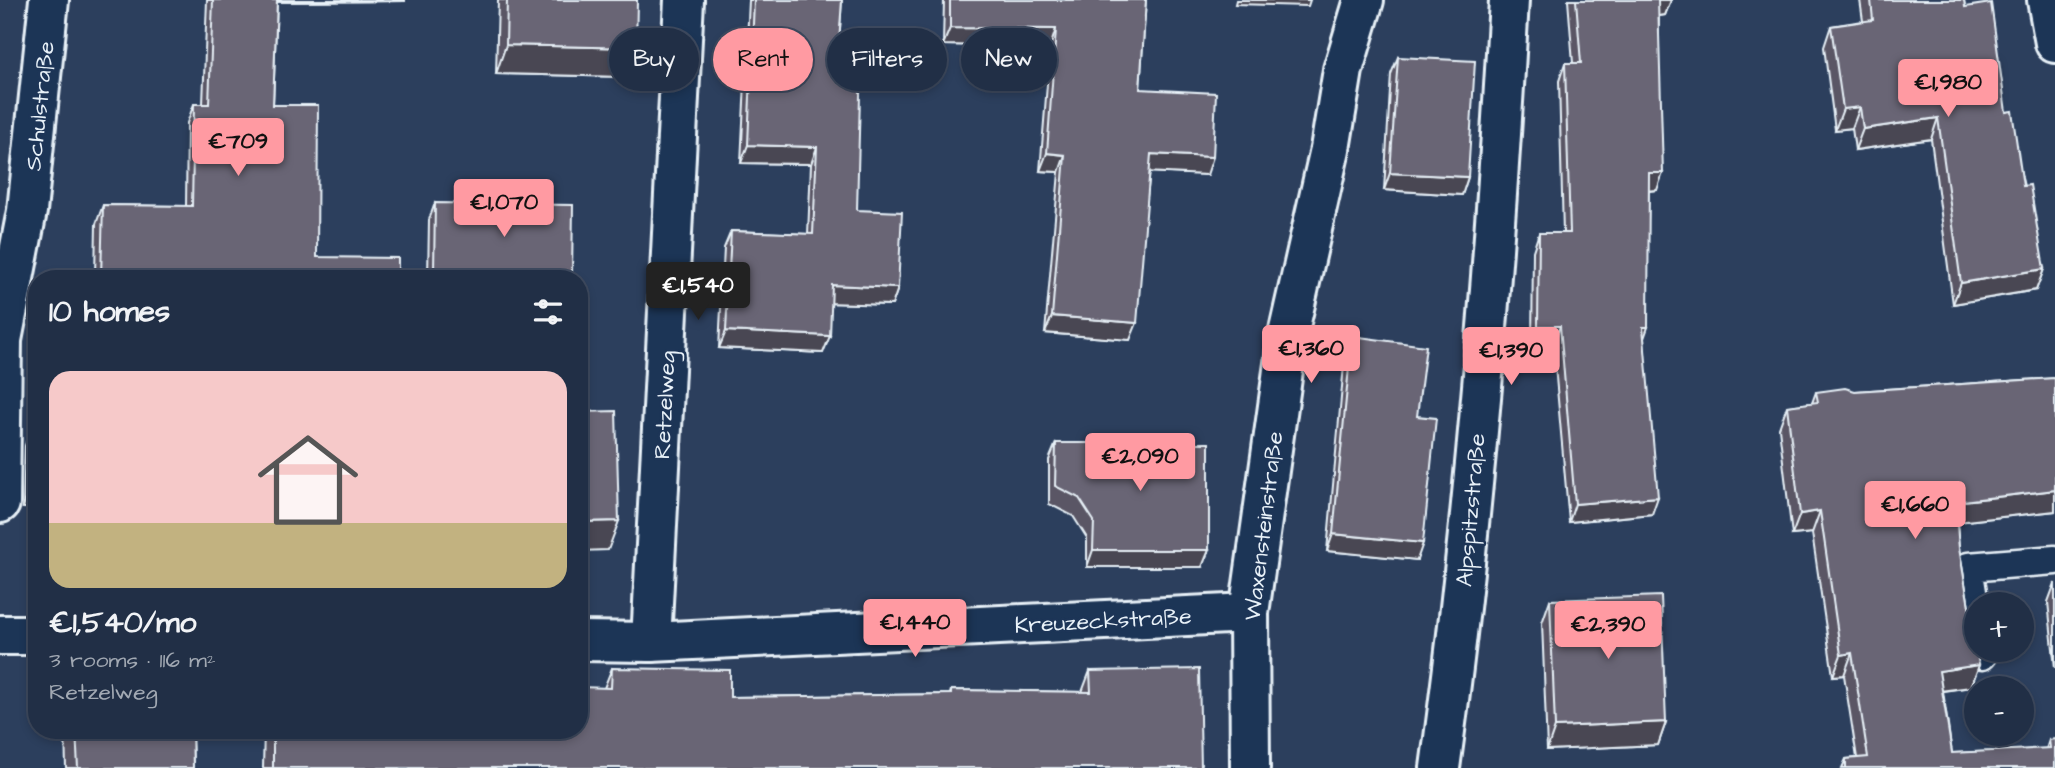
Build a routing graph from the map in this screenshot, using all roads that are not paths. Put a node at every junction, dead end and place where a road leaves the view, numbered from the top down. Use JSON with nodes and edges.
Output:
{"nodes":[{"id":1,"x":49,"y":0,"type":"edge"},
{"id":2,"x":684,"y":0,"type":"edge"},
{"id":3,"x":1364,"y":0,"type":"edge"},
{"id":4,"x":1509,"y":0,"type":"edge"},
{"id":5,"x":2047,"y":0,"type":"edge"},
{"id":6,"x":2055,"y":43,"type":"edge"},
{"id":7,"x":1,"y":340,"type":"edge"},
{"id":8,"x":0,"y":503,"type":"edge"},
{"id":9,"x":2055,"y":560,"type":"edge"},
{"id":10,"x":1972,"y":592,"type":"edge"},
{"id":11,"x":1249,"y":613,"type":"junction"},
{"id":12,"x":0,"y":635,"type":"edge"},
{"id":13,"x":28,"y":635,"type":"edge"},
{"id":14,"x":588,"y":641,"type":"edge"},
{"id":15,"x":651,"y":642,"type":"junction"},
{"id":16,"x":1250,"y":768,"type":"edge"},
{"id":17,"x":1440,"y":768,"type":"edge"}],
"edges":[{"from":1,"to":7,"type":"street","name":"Schulstraße"},
{"from":2,"to":15,"type":"street","name":"Retzelweg"},
{"from":3,"to":11,"type":"street","name":"Waxensteinstraße"},
{"from":4,"to":17,"type":"street","name":"Alpspitzstraße"},
{"from":5,"to":6,"type":"street"},
{"from":7,"to":8,"type":"street","name":"Schulstraße"},
{"from":9,"to":10,"type":"lane"},
{"from":11,"to":15,"type":"street","name":"Kreuzeckstraße"},
{"from":11,"to":16,"type":"street","name":"Waxensteinstraße"},
{"from":12,"to":13,"type":"street"},
{"from":14,"to":15,"type":"street","name":"Kreuzeckstraße"}]}
